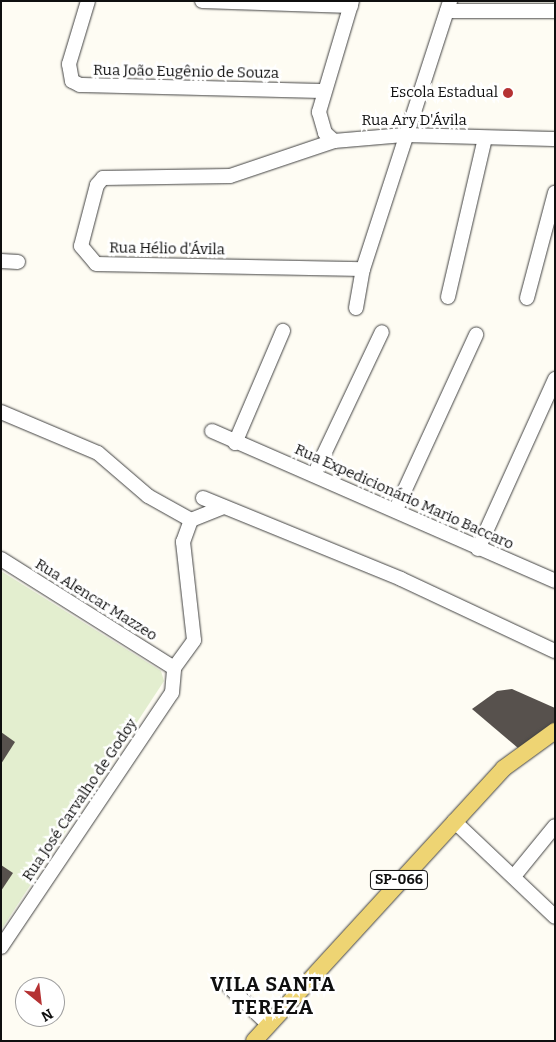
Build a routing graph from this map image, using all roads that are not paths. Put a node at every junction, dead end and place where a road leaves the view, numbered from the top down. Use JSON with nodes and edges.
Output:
{"nodes":[{"id":1,"x":88,"y":1,"type":"edge"},
{"id":2,"x":202,"y":1,"type":"edge"},
{"id":3,"x":351,"y":3,"type":"edge"},
{"id":4,"x":449,"y":6,"type":"edge"},
{"id":5,"x":555,"y":11,"type":"edge"},
{"id":6,"x":324,"y":91,"type":"junction"},
{"id":7,"x":404,"y":135,"type":"junction"},
{"id":8,"x":485,"y":138,"type":"junction"},
{"id":9,"x":555,"y":139,"type":"edge"},
{"id":10,"x":334,"y":141,"type":"junction"},
{"id":11,"x":555,"y":193,"type":"edge"},
{"id":12,"x":550,"y":224,"type":"edge"},
{"id":13,"x":1,"y":261,"type":"edge"},
{"id":14,"x":18,"y":262,"type":"dead end"},
{"id":15,"x":363,"y":269,"type":"junction"},
{"id":16,"x":448,"y":297,"type":"dead end"},
{"id":17,"x":527,"y":298,"type":"dead end"},
{"id":18,"x":356,"y":308,"type":"dead end"},
{"id":19,"x":283,"y":331,"type":"dead end"},
{"id":20,"x":382,"y":332,"type":"dead end"},
{"id":21,"x":476,"y":334,"type":"dead end"},
{"id":22,"x":555,"y":379,"type":"edge"},
{"id":23,"x":1,"y":412,"type":"edge"},
{"id":24,"x":212,"y":431,"type":"dead end"},
{"id":25,"x":235,"y":442,"type":"junction"},
{"id":26,"x":314,"y":474,"type":"junction"},
{"id":27,"x":203,"y":498,"type":"dead end"},
{"id":28,"x":223,"y":507,"type":"junction"},
{"id":29,"x":396,"y":509,"type":"junction"},
{"id":30,"x":191,"y":520,"type":"junction"},
{"id":31,"x":478,"y":549,"type":"junction"},
{"id":32,"x":1,"y":559,"type":"edge"},
{"id":33,"x":555,"y":581,"type":"edge"},
{"id":34,"x":555,"y":651,"type":"edge"},
{"id":35,"x":174,"y":668,"type":"junction"},
{"id":36,"x":555,"y":731,"type":"edge"},
{"id":37,"x":454,"y":821,"type":"junction"},
{"id":38,"x":555,"y":826,"type":"edge"},
{"id":39,"x":515,"y":876,"type":"junction"},
{"id":40,"x":555,"y":917,"type":"edge"},
{"id":41,"x":1,"y":947,"type":"edge"},
{"id":42,"x":229,"y":987,"type":"dead end"},
{"id":43,"x":268,"y":1024,"type":"junction"},
{"id":44,"x":254,"y":1041,"type":"edge"}],
"edges":[{"from":1,"to":6,"type":"street","name":"Rua João Eugênio de Souza"},
{"from":2,"to":3,"type":"street"},
{"from":3,"to":6,"type":"street"},
{"from":4,"to":5,"type":"street"},
{"from":4,"to":7,"type":"street"},
{"from":6,"to":10,"type":"street"},
{"from":7,"to":8,"type":"street","name":"Rua Ary D'Ávila"},
{"from":7,"to":10,"type":"street","name":"Rua Ary D'Ávila"},
{"from":7,"to":15,"type":"street"},
{"from":8,"to":9,"type":"street","name":"Rua Ary D'Ávila"},
{"from":8,"to":16,"type":"street"},
{"from":10,"to":15,"type":"street","name":"Rua Hélio d'Ávila"},
{"from":11,"to":12,"type":"street"},
{"from":12,"to":17,"type":"street"},
{"from":13,"to":14,"type":"street"},
{"from":15,"to":18,"type":"street"},
{"from":19,"to":25,"type":"street"},
{"from":20,"to":26,"type":"street"},
{"from":21,"to":29,"type":"street"},
{"from":22,"to":31,"type":"street"},
{"from":23,"to":30,"type":"street"},
{"from":24,"to":25,"type":"street","name":"Rua Expedicionário Mario Baccaro"},
{"from":25,"to":26,"type":"street","name":"Rua Expedicionário Mario Baccaro"},
{"from":26,"to":29,"type":"street","name":"Rua Expedicionário Mario Baccaro"},
{"from":27,"to":28,"type":"street"},
{"from":28,"to":30,"type":"street"},
{"from":28,"to":34,"type":"street"},
{"from":29,"to":31,"type":"street","name":"Rua Expedicionário Mario Baccaro"},
{"from":30,"to":35,"type":"street"},
{"from":31,"to":33,"type":"street","name":"Rua Expedicionário Mario Baccaro"},
{"from":32,"to":35,"type":"street","name":"Rua Alencar Mazzeo"},
{"from":35,"to":41,"type":"street","name":"Rua José Carvalho de Godoy"},
{"from":36,"to":37,"type":"main road","number":"SP-066"},
{"from":37,"to":39,"type":"street"},
{"from":37,"to":43,"type":"main road","number":"SP-066"},
{"from":38,"to":39,"type":"street"},
{"from":39,"to":40,"type":"street"},
{"from":42,"to":43,"type":"street"},
{"from":43,"to":44,"type":"main road","number":"SP-066"}]}
